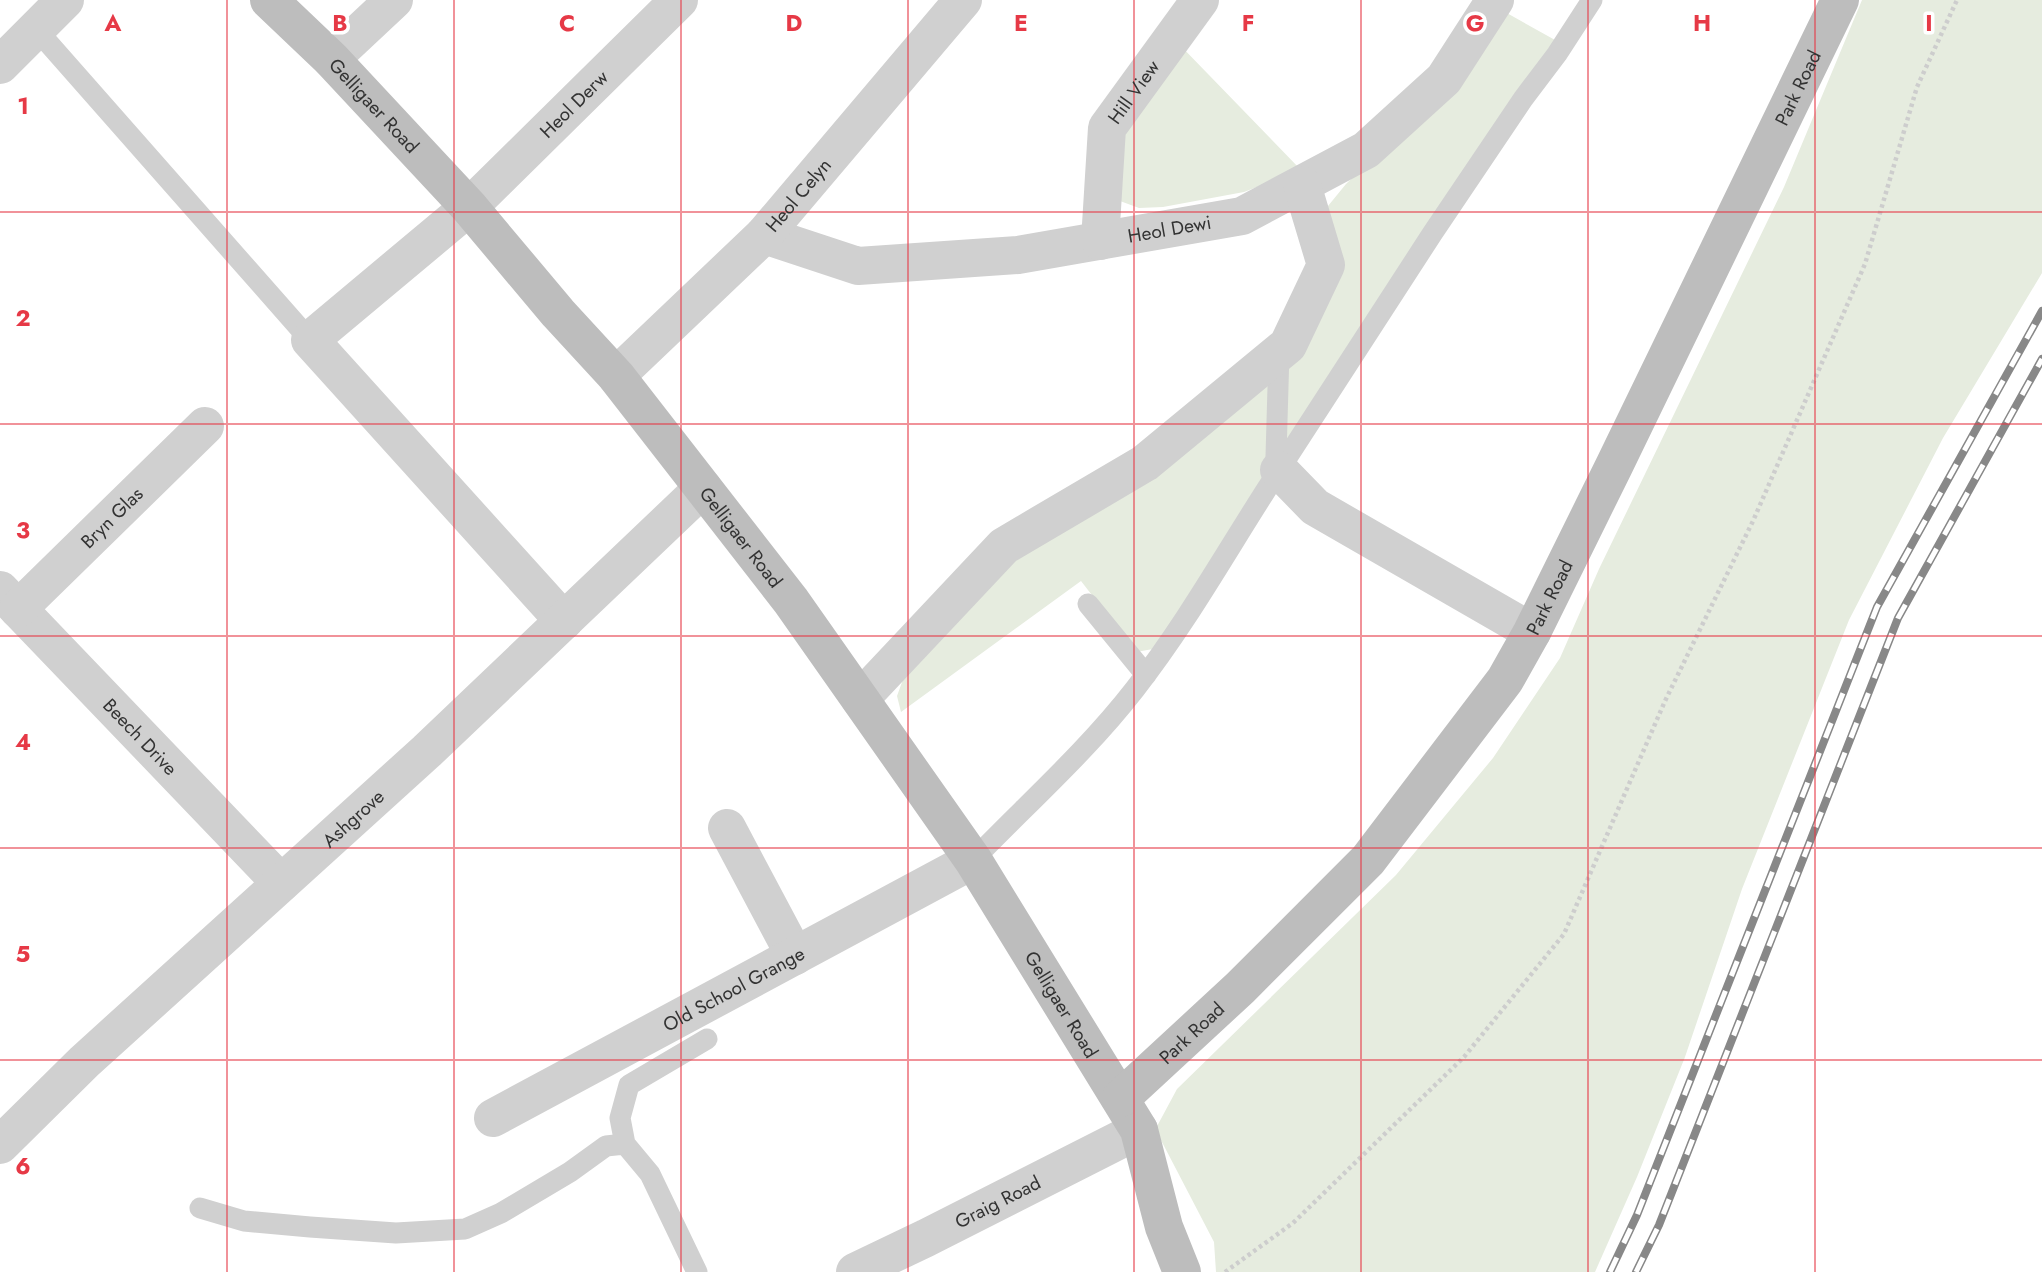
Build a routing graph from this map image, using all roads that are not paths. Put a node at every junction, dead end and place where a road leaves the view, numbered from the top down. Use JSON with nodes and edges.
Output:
{"nodes":[{"id":1,"x":65,"y":0,"type":"edge"},
{"id":2,"x":269,"y":0,"type":"edge"},
{"id":3,"x":394,"y":0,"type":"edge"},
{"id":4,"x":678,"y":0,"type":"edge"},
{"id":5,"x":963,"y":0,"type":"edge"},
{"id":6,"x":1200,"y":0,"type":"edge"},
{"id":7,"x":1495,"y":0,"type":"edge"},
{"id":8,"x":1592,"y":0,"type":"edge"},
{"id":9,"x":1840,"y":0,"type":"edge"},
{"id":10,"x":36,"y":29,"type":"junction"},
{"id":11,"x":331,"y":59,"type":"junction"},
{"id":12,"x":0,"y":65,"type":"edge"},
{"id":13,"x":1302,"y":184,"type":"junction"},
{"id":14,"x":469,"y":207,"type":"junction"},
{"id":15,"x":764,"y":235,"type":"junction"},
{"id":16,"x":1100,"y":241,"type":"junction"},
{"id":17,"x":310,"y":340,"type":"junction"},
{"id":18,"x":1279,"y":352,"type":"junction"},
{"id":19,"x":616,"y":376,"type":"junction"},
{"id":20,"x":205,"y":426,"type":"dead end"},
{"id":21,"x":1279,"y":470,"type":"junction"},
{"id":22,"x":704,"y":488,"type":"junction"},
{"id":23,"x":9,"y":599,"type":"edge"},
{"id":24,"x":1088,"y":604,"type":"dead end"},
{"id":25,"x":564,"y":621,"type":"junction"},
{"id":26,"x":1532,"y":632,"type":"junction"},
{"id":27,"x":1146,"y":675,"type":"junction"},
{"id":28,"x":860,"y":699,"type":"junction"},
{"id":29,"x":727,"y":828,"type":"dead end"},
{"id":30,"x":973,"y":860,"type":"junction"},
{"id":31,"x":281,"y":883,"type":"junction"},
{"id":32,"x":795,"y":956,"type":"junction"},
{"id":33,"x":706,"y":1039,"type":"dead end"},
{"id":34,"x":1130,"y":1114,"type":"junction"},
{"id":35,"x":493,"y":1118,"type":"dead end"},
{"id":36,"x":625,"y":1144,"type":"junction"},
{"id":37,"x":0,"y":1145,"type":"edge"},
{"id":38,"x":200,"y":1208,"type":"dead end"},
{"id":39,"x":697,"y":1272,"type":"edge"},
{"id":40,"x":855,"y":1272,"type":"edge"},
{"id":41,"x":1182,"y":1272,"type":"edge"}],
"edges":[{"from":1,"to":10,"type":"street"},
{"from":2,"to":11,"type":"street","name":"Gelligaer Road"},
{"from":3,"to":11,"type":"street"},
{"from":4,"to":14,"type":"street","name":"Heol Derw"},
{"from":5,"to":15,"type":"street","name":"Heol Celyn"},
{"from":6,"to":16,"type":"street","name":"Hill View"},
{"from":7,"to":13,"type":"street","name":"Heol Dewi"},
{"from":8,"to":21,"type":"lane"},
{"from":9,"to":26,"type":"street","name":"Park Road"},
{"from":10,"to":12,"type":"street"},
{"from":10,"to":17,"type":"lane"},
{"from":11,"to":14,"type":"street","name":"Gelligaer Road"},
{"from":13,"to":16,"type":"street","name":"Heol Dewi"},
{"from":13,"to":18,"type":"street"},
{"from":14,"to":17,"type":"street","name":"Heol Derw"},
{"from":14,"to":19,"type":"street","name":"Gelligaer Road"},
{"from":15,"to":16,"type":"street","name":"Heol Dewi"},
{"from":15,"to":19,"type":"street","name":"Heol Celyn"},
{"from":17,"to":25,"type":"street"},
{"from":18,"to":21,"type":"lane"},
{"from":18,"to":28,"type":"street"},
{"from":19,"to":22,"type":"street","name":"Gelligaer Road"},
{"from":20,"to":23,"type":"street","name":"Bryn Glas"},
{"from":21,"to":26,"type":"street"},
{"from":21,"to":27,"type":"lane"},
{"from":22,"to":25,"type":"street","name":"Ashgrove"},
{"from":22,"to":28,"type":"street","name":"Gelligaer Road"},
{"from":23,"to":31,"type":"street","name":"Beech Drive"},
{"from":24,"to":27,"type":"lane"},
{"from":25,"to":31,"type":"street","name":"Ashgrove"},
{"from":26,"to":34,"type":"street","name":"Park Road"},
{"from":27,"to":30,"type":"lane"},
{"from":28,"to":30,"type":"street","name":"Gelligaer Road"},
{"from":29,"to":32,"type":"street"},
{"from":30,"to":32,"type":"street","name":"Old School Grange"},
{"from":30,"to":34,"type":"street","name":"Gelligaer Road"},
{"from":31,"to":37,"type":"street","name":"Ashgrove"},
{"from":32,"to":35,"type":"street","name":"Old School Grange"},
{"from":33,"to":36,"type":"lane"},
{"from":34,"to":40,"type":"street","name":"Graig Road"},
{"from":34,"to":41,"type":"street","name":"Gelligaer Road"},
{"from":36,"to":38,"type":"lane"},
{"from":36,"to":39,"type":"lane"}]}
